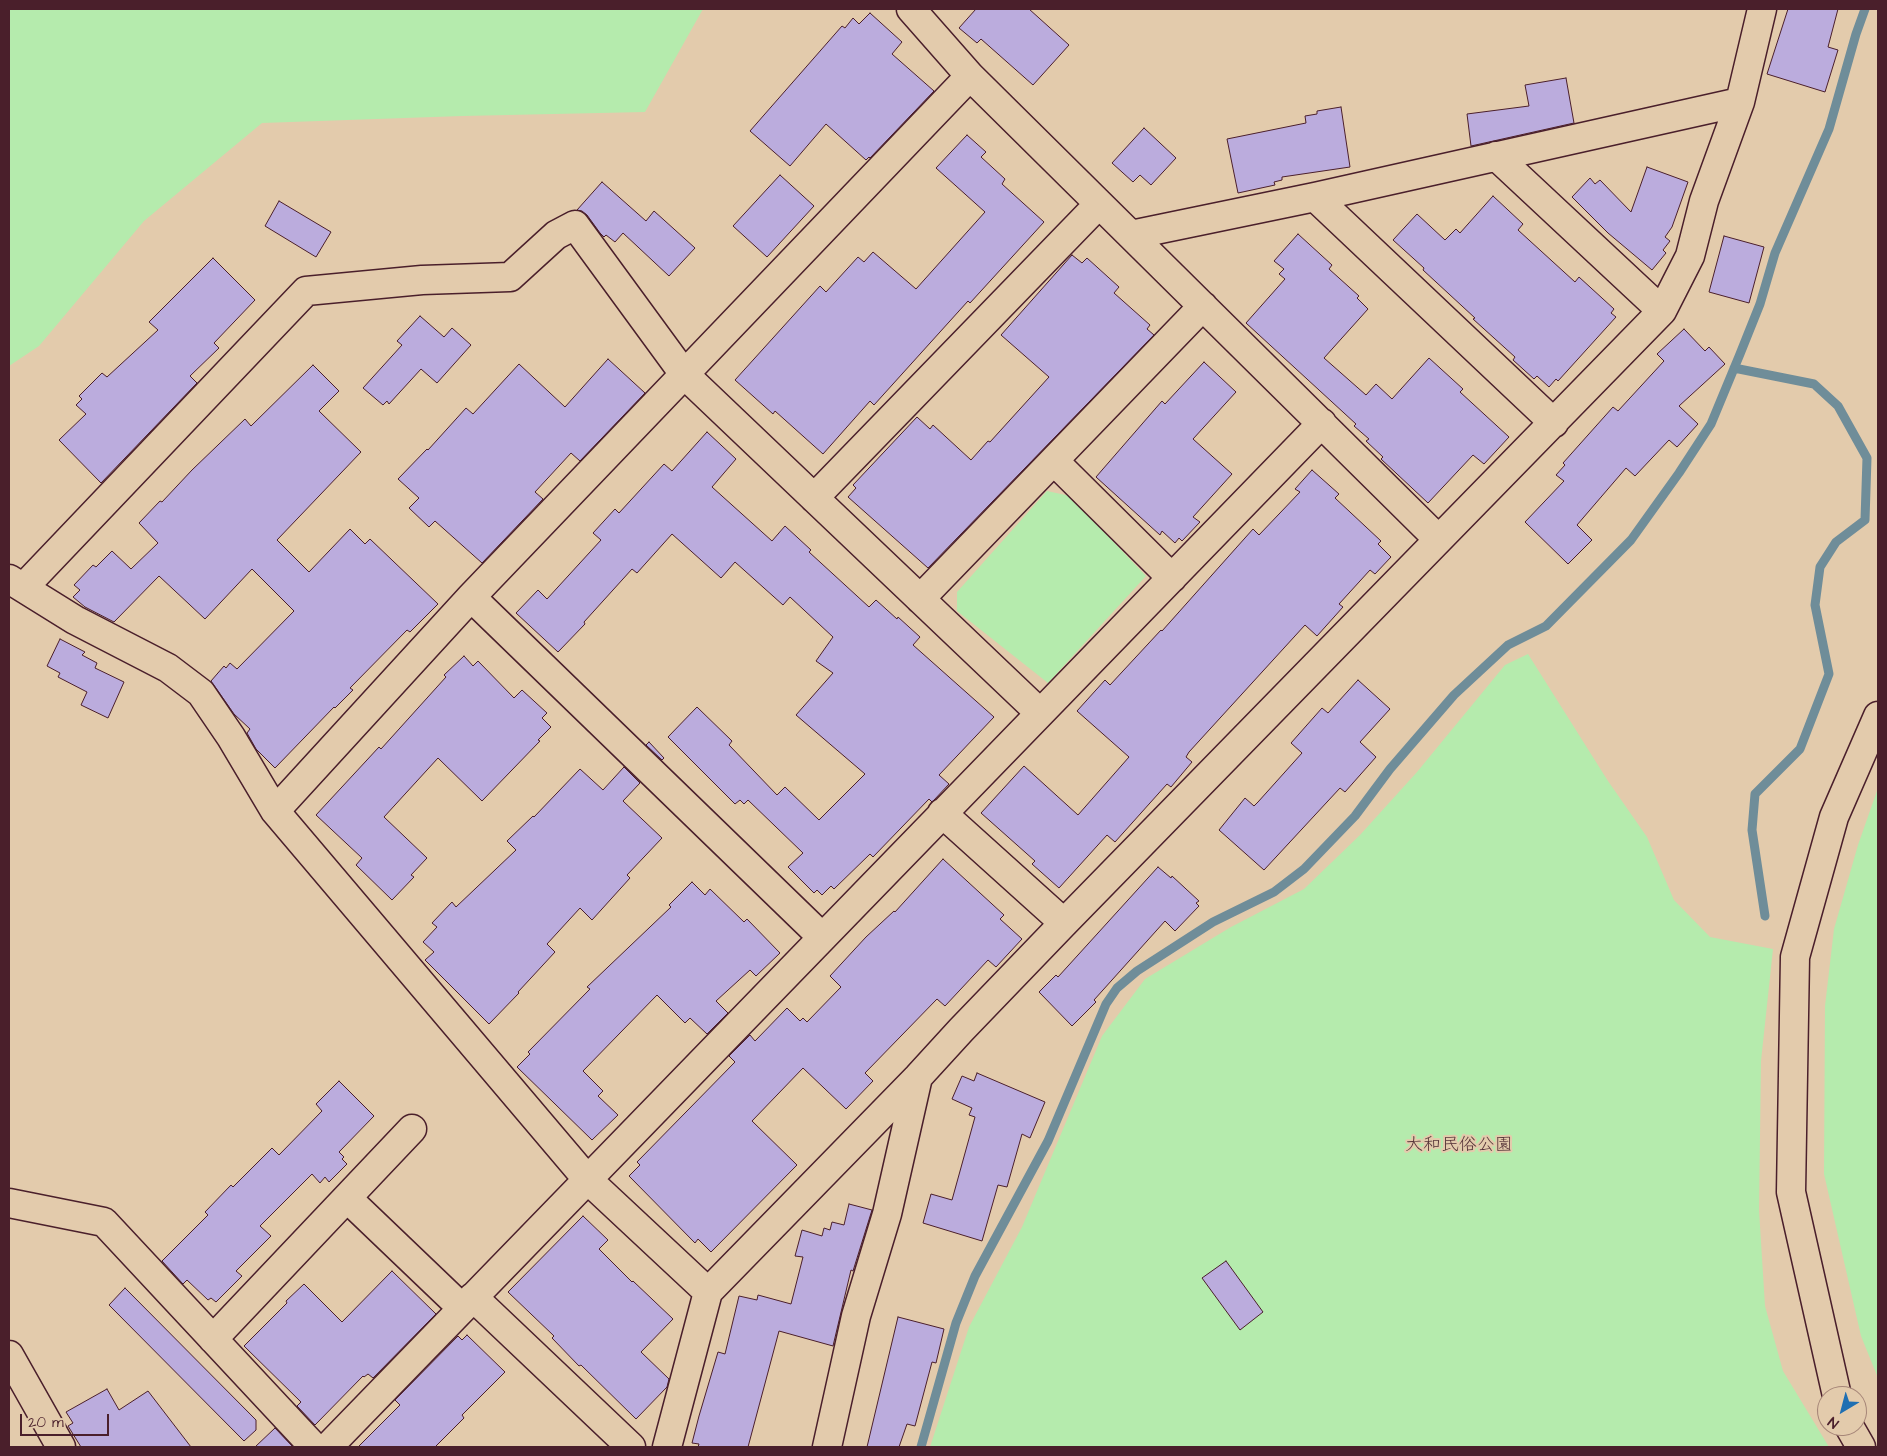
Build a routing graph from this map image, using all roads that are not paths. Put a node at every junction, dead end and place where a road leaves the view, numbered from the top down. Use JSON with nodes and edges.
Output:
{"nodes":[{"id":1,"x":911,"y":9,"type":"edge"},
{"id":2,"x":1762,"y":9,"type":"edge"},
{"id":3,"x":970,"y":76,"type":"junction"},
{"id":4,"x":1740,"y":102,"type":"junction"},
{"id":5,"x":1496,"y":156,"type":"junction"},
{"id":6,"x":1315,"y":197,"type":"junction"},
{"id":7,"x":1099,"y":204,"type":"junction"},
{"id":8,"x":1131,"y":236,"type":"junction"},
{"id":9,"x":1203,"y":306,"type":"junction"},
{"id":10,"x":1662,"y":311,"type":"junction"},
{"id":11,"x":684,"y":374,"type":"junction"},
{"id":12,"x":1322,"y":423,"type":"junction"},
{"id":13,"x":1554,"y":423,"type":"junction"},
{"id":14,"x":1054,"y":461,"type":"junction"},
{"id":15,"x":814,"y":498,"type":"junction"},
{"id":16,"x":1438,"y":539,"type":"junction"},
{"id":17,"x":1172,"y":578,"type":"junction"},
{"id":18,"x":16,"y":583,"type":"edge"},
{"id":19,"x":471,"y":597,"type":"junction"},
{"id":20,"x":920,"y":599,"type":"junction"},
{"id":21,"x":1040,"y":713,"type":"junction"},
{"id":22,"x":1878,"y":716,"type":"edge"},
{"id":23,"x":275,"y":811,"type":"junction"},
{"id":24,"x":942,"y":813,"type":"junction"},
{"id":25,"x":1064,"y":922,"type":"junction"},
{"id":26,"x":822,"y":937,"type":"junction"},
{"id":27,"x":918,"y":1077,"type":"junction"},
{"id":28,"x":412,"y":1129,"type":"dead end"},
{"id":29,"x":587,"y":1179,"type":"junction"},
{"id":30,"x":347,"y":1198,"type":"junction"},
{"id":31,"x":9,"y":1203,"type":"edge"},
{"id":32,"x":708,"y":1292,"type":"junction"},
{"id":33,"x":467,"y":1302,"type":"junction"},
{"id":34,"x":214,"y":1339,"type":"junction"},
{"id":35,"x":9,"y":1354,"type":"edge"},
{"id":36,"x":1835,"y":1386,"type":"edge"},
{"id":37,"x":1855,"y":1436,"type":"edge"},
{"id":38,"x":61,"y":1447,"type":"edge"},
{"id":39,"x":314,"y":1447,"type":"edge"},
{"id":40,"x":328,"y":1447,"type":"edge"},
{"id":41,"x":631,"y":1447,"type":"edge"},
{"id":42,"x":667,"y":1447,"type":"edge"},
{"id":43,"x":827,"y":1447,"type":"edge"},
{"id":44,"x":1861,"y":1447,"type":"edge"}],
"edges":[{"from":1,"to":3,"type":"street"},
{"from":2,"to":4,"type":"street"},
{"from":3,"to":7,"type":"street"},
{"from":3,"to":11,"type":"street"},
{"from":4,"to":5,"type":"street"},
{"from":4,"to":10,"type":"street"},
{"from":5,"to":6,"type":"street"},
{"from":5,"to":10,"type":"street"},
{"from":6,"to":8,"type":"street"},
{"from":6,"to":13,"type":"street"},
{"from":7,"to":8,"type":"street"},
{"from":7,"to":15,"type":"street"},
{"from":8,"to":9,"type":"street"},
{"from":9,"to":12,"type":"street"},
{"from":9,"to":14,"type":"street"},
{"from":10,"to":13,"type":"street"},
{"from":11,"to":15,"type":"street"},
{"from":11,"to":18,"type":"street"},
{"from":11,"to":19,"type":"street"},
{"from":12,"to":16,"type":"street"},
{"from":12,"to":17,"type":"street"},
{"from":13,"to":16,"type":"street"},
{"from":14,"to":17,"type":"street"},
{"from":14,"to":20,"type":"street"},
{"from":15,"to":20,"type":"street"},
{"from":16,"to":25,"type":"street"},
{"from":17,"to":21,"type":"street"},
{"from":18,"to":23,"type":"street"},
{"from":19,"to":23,"type":"street"},
{"from":19,"to":26,"type":"street"},
{"from":20,"to":21,"type":"street"},
{"from":21,"to":24,"type":"street"},
{"from":22,"to":36,"type":"street"},
{"from":23,"to":29,"type":"street"},
{"from":24,"to":25,"type":"street"},
{"from":24,"to":26,"type":"street"},
{"from":25,"to":27,"type":"street"},
{"from":26,"to":29,"type":"street"},
{"from":27,"to":32,"type":"street"},
{"from":27,"to":43,"type":"street"},
{"from":28,"to":30,"type":"street"},
{"from":29,"to":32,"type":"street"},
{"from":29,"to":33,"type":"street"},
{"from":30,"to":33,"type":"street"},
{"from":30,"to":34,"type":"street"},
{"from":31,"to":34,"type":"street"},
{"from":32,"to":42,"type":"street"},
{"from":33,"to":40,"type":"street"},
{"from":33,"to":41,"type":"street"},
{"from":34,"to":39,"type":"street"},
{"from":35,"to":38,"type":"street"},
{"from":37,"to":44,"type":"street"}]}
